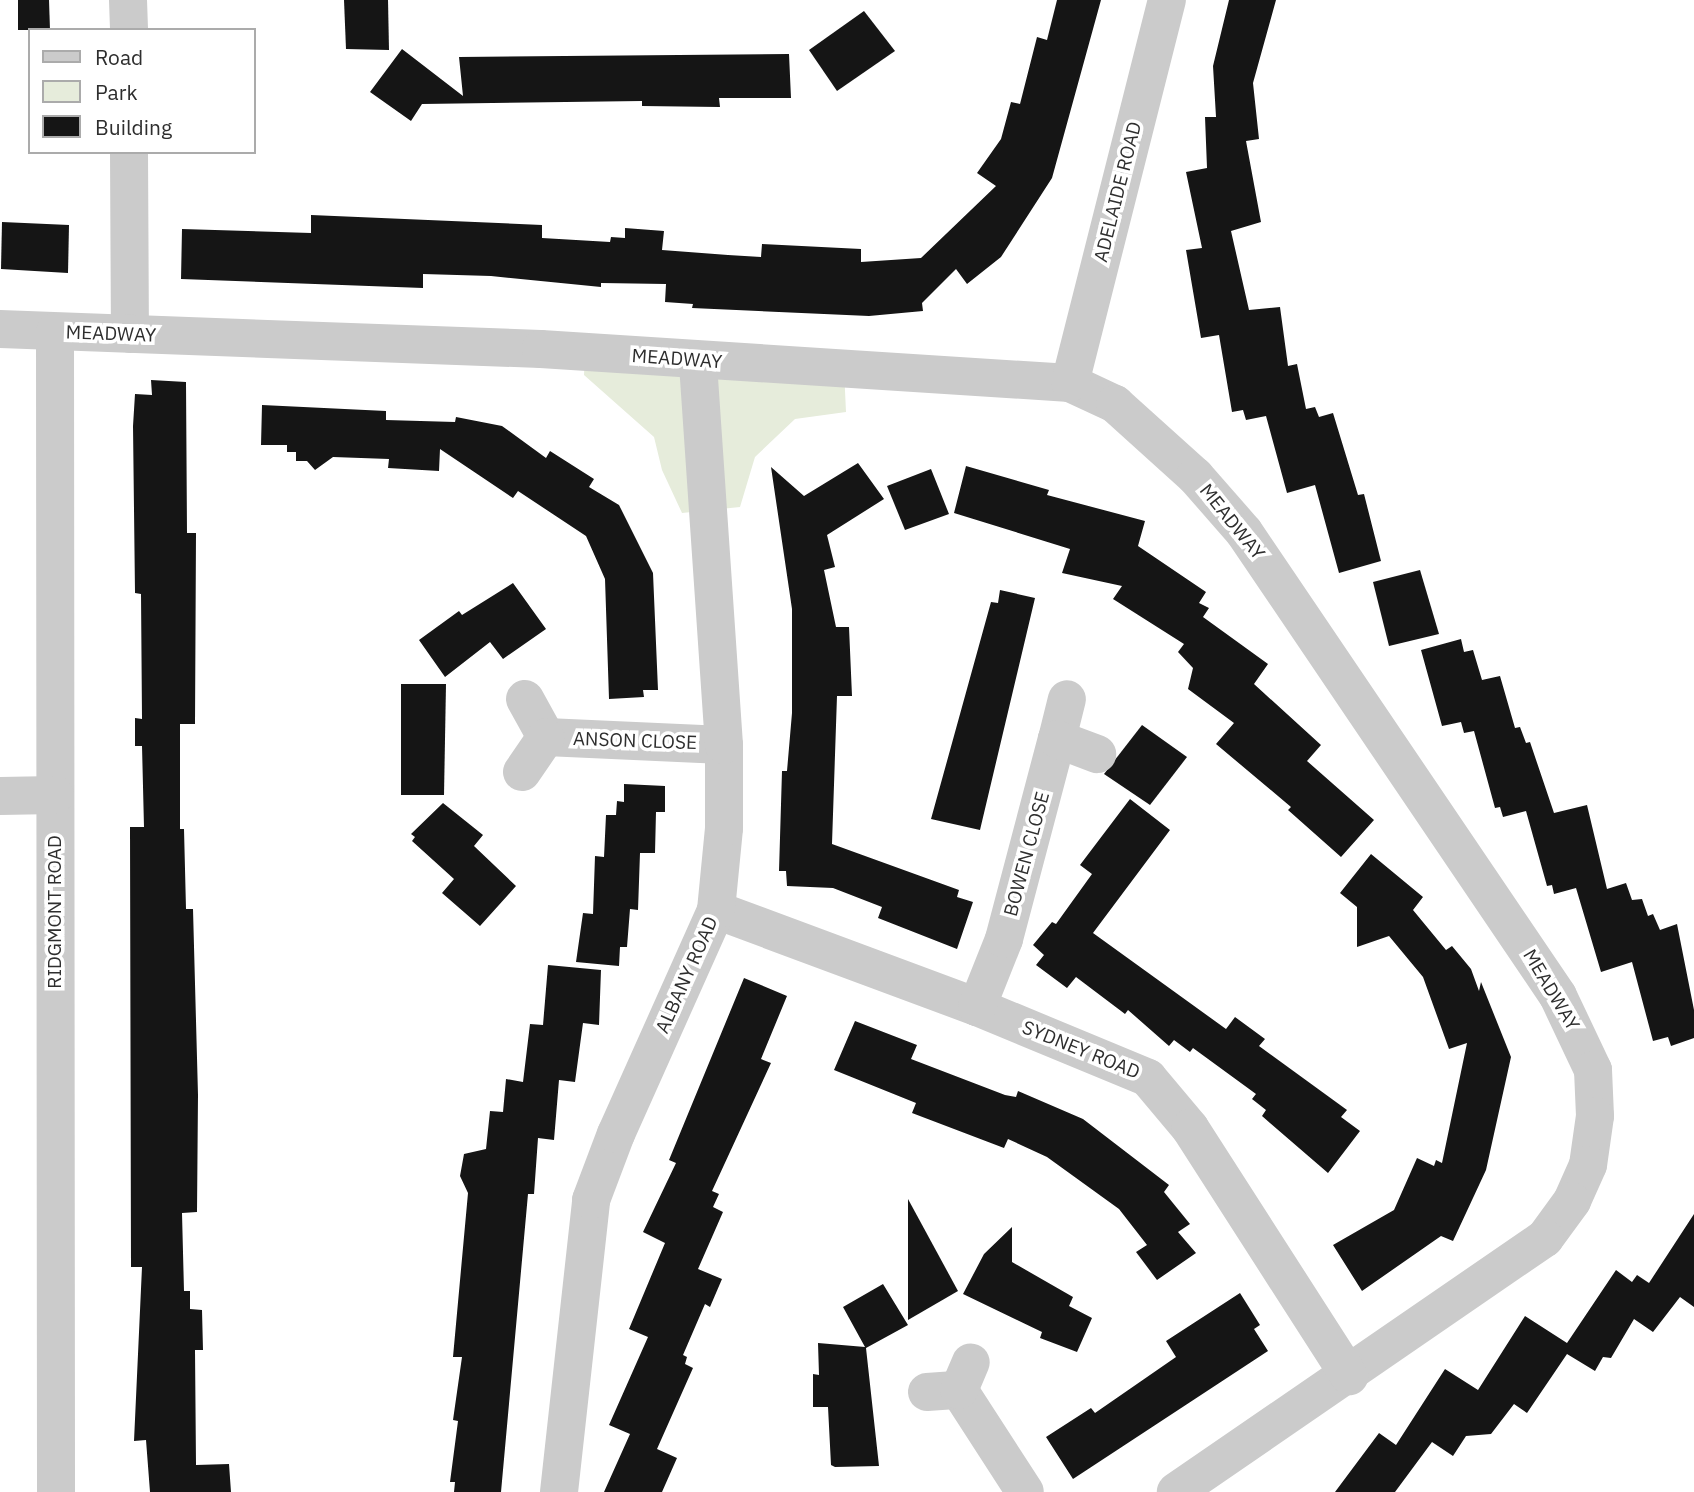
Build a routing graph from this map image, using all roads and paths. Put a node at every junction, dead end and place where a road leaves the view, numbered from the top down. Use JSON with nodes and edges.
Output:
{"nodes":[{"id":1,"x":128,"y":0,"type":"edge"},
{"id":2,"x":1167,"y":0,"type":"edge"},
{"id":3,"x":128,"y":28,"type":"edge"},
{"id":4,"x":129,"y":154,"type":"edge"},
{"id":5,"x":0,"y":329,"type":"edge"},
{"id":6,"x":55,"y":332,"type":"junction"},
{"id":7,"x":130,"y":334,"type":"junction"},
{"id":8,"x":698,"y":361,"type":"junction"},
{"id":9,"x":1070,"y":383,"type":"junction"},
{"id":10,"x":525,"y":699,"type":"dead end"},
{"id":11,"x":1067,"y":699,"type":"dead end"},
{"id":12,"x":547,"y":737,"type":"junction"},
{"id":13,"x":1057,"y":739,"type":"junction"},
{"id":14,"x":724,"y":744,"type":"junction"},
{"id":15,"x":1097,"y":754,"type":"dead end"},
{"id":16,"x":522,"y":772,"type":"dead end"},
{"id":17,"x":55,"y":795,"type":"junction"},
{"id":18,"x":0,"y":796,"type":"edge"},
{"id":19,"x":716,"y":911,"type":"junction"},
{"id":20,"x":977,"y":1007,"type":"junction"},
{"id":21,"x":1349,"y":1376,"type":"junction"},
{"id":22,"x":952,"y":1381,"type":"dead end"},
{"id":23,"x":55,"y":1492,"type":"edge"},
{"id":24,"x":559,"y":1492,"type":"edge"},
{"id":25,"x":1025,"y":1492,"type":"edge"},
{"id":26,"x":1175,"y":1492,"type":"edge"}],
"edges":[{"from":1,"to":3,"type":"street"},
{"from":2,"to":9,"type":"street","name":"ADELAIDE ROAD"},
{"from":4,"to":7,"type":"street"},
{"from":5,"to":6,"type":"street","name":"MEADWAY"},
{"from":6,"to":7,"type":"street","name":"MEADWAY"},
{"from":6,"to":17,"type":"street","name":"RIDGMONT ROAD"},
{"from":7,"to":8,"type":"street","name":"MEADWAY"},
{"from":8,"to":9,"type":"street","name":"MEADWAY"},
{"from":8,"to":14,"type":"street","name":"ALBANY ROAD"},
{"from":9,"to":21,"type":"street","name":"MEADWAY"},
{"from":10,"to":12,"type":"street","name":"ANSON CLOSE"},
{"from":11,"to":13,"type":"street","name":"BOWEN CLOSE"},
{"from":12,"to":14,"type":"street","name":"ANSON CLOSE"},
{"from":12,"to":16,"type":"street","name":"ANSON CLOSE"},
{"from":13,"to":15,"type":"street"},
{"from":13,"to":20,"type":"street","name":"BOWEN CLOSE"},
{"from":14,"to":19,"type":"street","name":"ALBANY ROAD"},
{"from":17,"to":18,"type":"street"},
{"from":17,"to":23,"type":"street","name":"RIDGMONT ROAD"},
{"from":19,"to":20,"type":"street","name":"SYDNEY ROAD"},
{"from":19,"to":24,"type":"street","name":"ALBANY ROAD"},
{"from":20,"to":21,"type":"street","name":"SYDNEY ROAD"},
{"from":21,"to":26,"type":"street","name":"MEADWAY"},
{"from":22,"to":25,"type":"street"}]}
